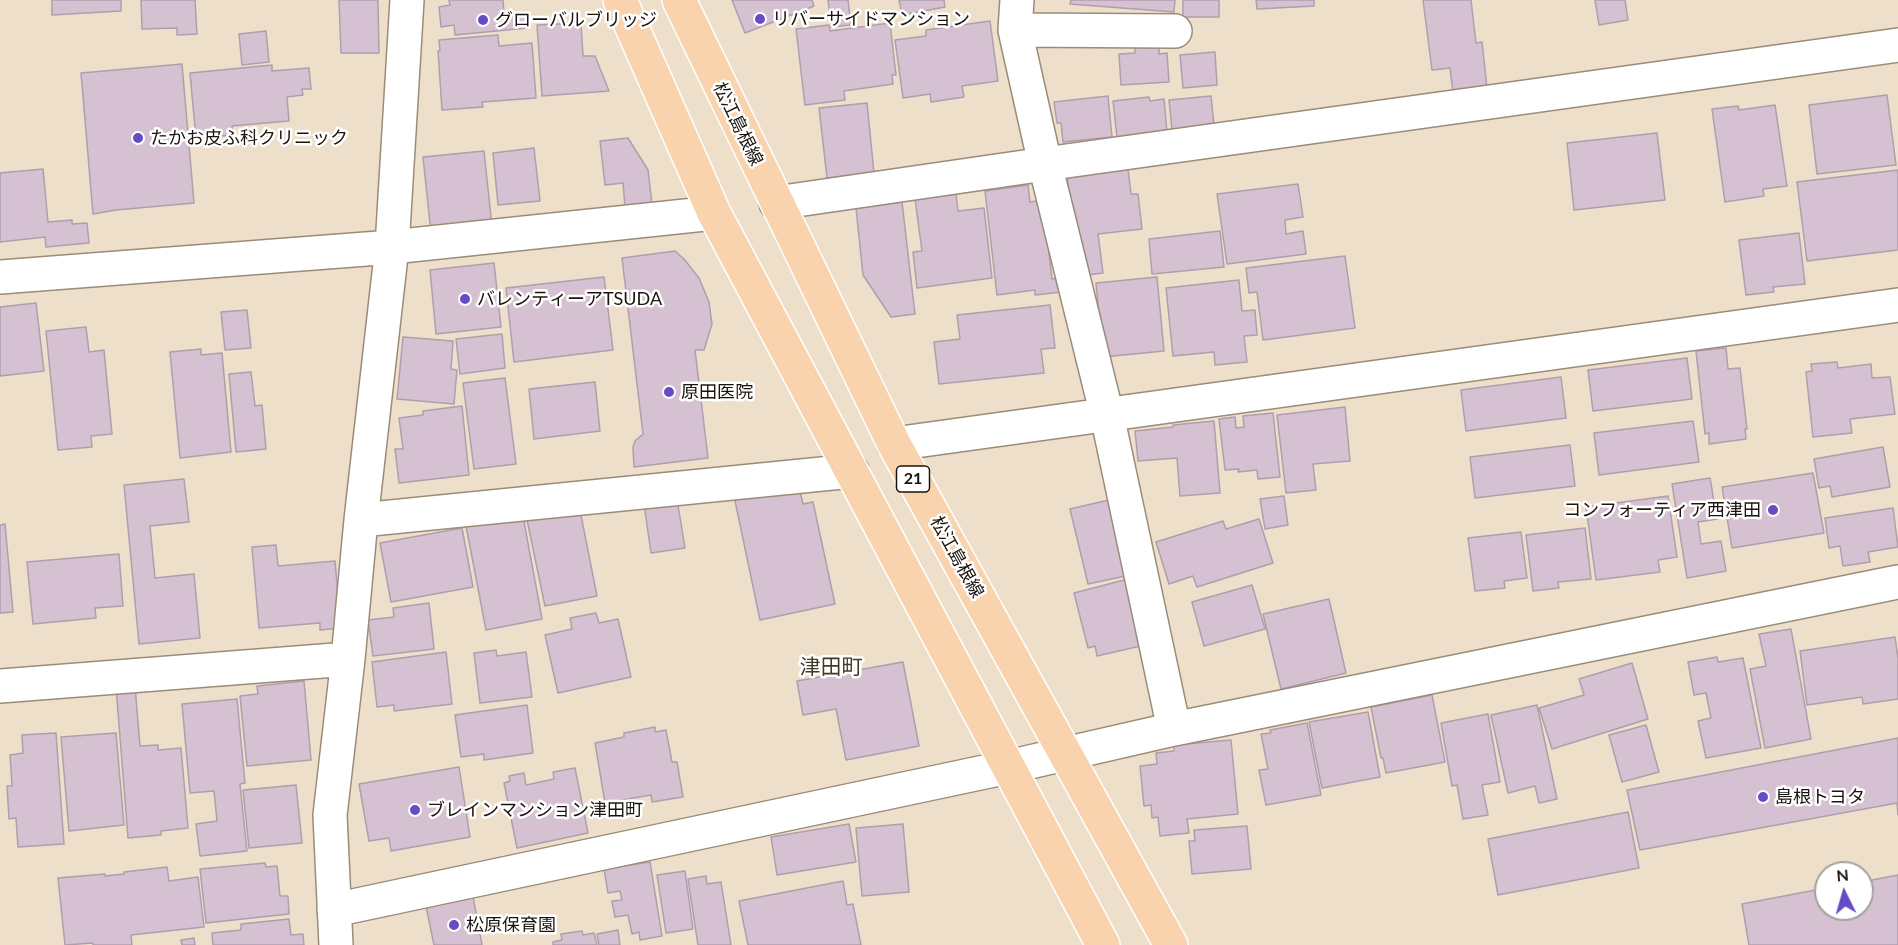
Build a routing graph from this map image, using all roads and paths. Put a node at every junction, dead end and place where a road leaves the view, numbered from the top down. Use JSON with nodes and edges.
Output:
{"nodes":[{"id":1,"x":406,"y":0,"type":"edge"},
{"id":2,"x":620,"y":0,"type":"edge"},
{"id":3,"x":679,"y":0,"type":"edge"},
{"id":4,"x":1016,"y":15,"type":"edge"},
{"id":5,"x":1175,"y":31,"type":"dead end"},
{"id":6,"x":1898,"y":45,"type":"edge"},
{"id":7,"x":1045,"y":164,"type":"junction"},
{"id":8,"x":776,"y":203,"type":"junction"},
{"id":9,"x":714,"y":213,"type":"junction"},
{"id":10,"x":392,"y":247,"type":"junction"},
{"id":11,"x":0,"y":277,"type":"edge"},
{"id":12,"x":1898,"y":305,"type":"edge"},
{"id":13,"x":1107,"y":415,"type":"junction"},
{"id":14,"x":894,"y":444,"type":"junction"},
{"id":15,"x":852,"y":471,"type":"junction"},
{"id":16,"x":361,"y":520,"type":"junction"},
{"id":17,"x":1898,"y":582,"type":"edge"},
{"id":18,"x":348,"y":659,"type":"junction"},
{"id":19,"x":0,"y":686,"type":"edge"},
{"id":20,"x":1173,"y":729,"type":"junction"},
{"id":21,"x":1065,"y":753,"type":"junction"},
{"id":22,"x":1008,"y":766,"type":"junction"},
{"id":23,"x":334,"y":910,"type":"junction"},
{"id":24,"x":336,"y":945,"type":"edge"},
{"id":25,"x":1103,"y":945,"type":"edge"},
{"id":26,"x":1172,"y":945,"type":"edge"}],
"edges":[{"from":1,"to":10,"type":"street"},
{"from":2,"to":9,"type":"main road"},
{"from":3,"to":8,"type":"main road","name":"松江島根線","number":"21"},
{"from":4,"to":5,"type":"street"},
{"from":4,"to":7,"type":"street"},
{"from":6,"to":7,"type":"street"},
{"from":7,"to":8,"type":"street"},
{"from":7,"to":13,"type":"street"},
{"from":8,"to":14,"type":"main road","name":"松江島根線","number":"21"},
{"from":9,"to":10,"type":"street"},
{"from":9,"to":15,"type":"main road"},
{"from":10,"to":11,"type":"street"},
{"from":10,"to":16,"type":"street"},
{"from":12,"to":13,"type":"street"},
{"from":13,"to":14,"type":"street"},
{"from":13,"to":20,"type":"street"},
{"from":14,"to":21,"type":"main road","name":"松江島根線","number":"21"},
{"from":15,"to":16,"type":"street"},
{"from":15,"to":22,"type":"main road"},
{"from":16,"to":18,"type":"street"},
{"from":17,"to":20,"type":"street"},
{"from":18,"to":19,"type":"street"},
{"from":18,"to":23,"type":"street"},
{"from":20,"to":21,"type":"street"},
{"from":21,"to":22,"type":"street"},
{"from":21,"to":26,"type":"main road","name":"松江島根線","number":"21"},
{"from":22,"to":23,"type":"street"},
{"from":22,"to":25,"type":"main road"},
{"from":23,"to":24,"type":"street"}]}
